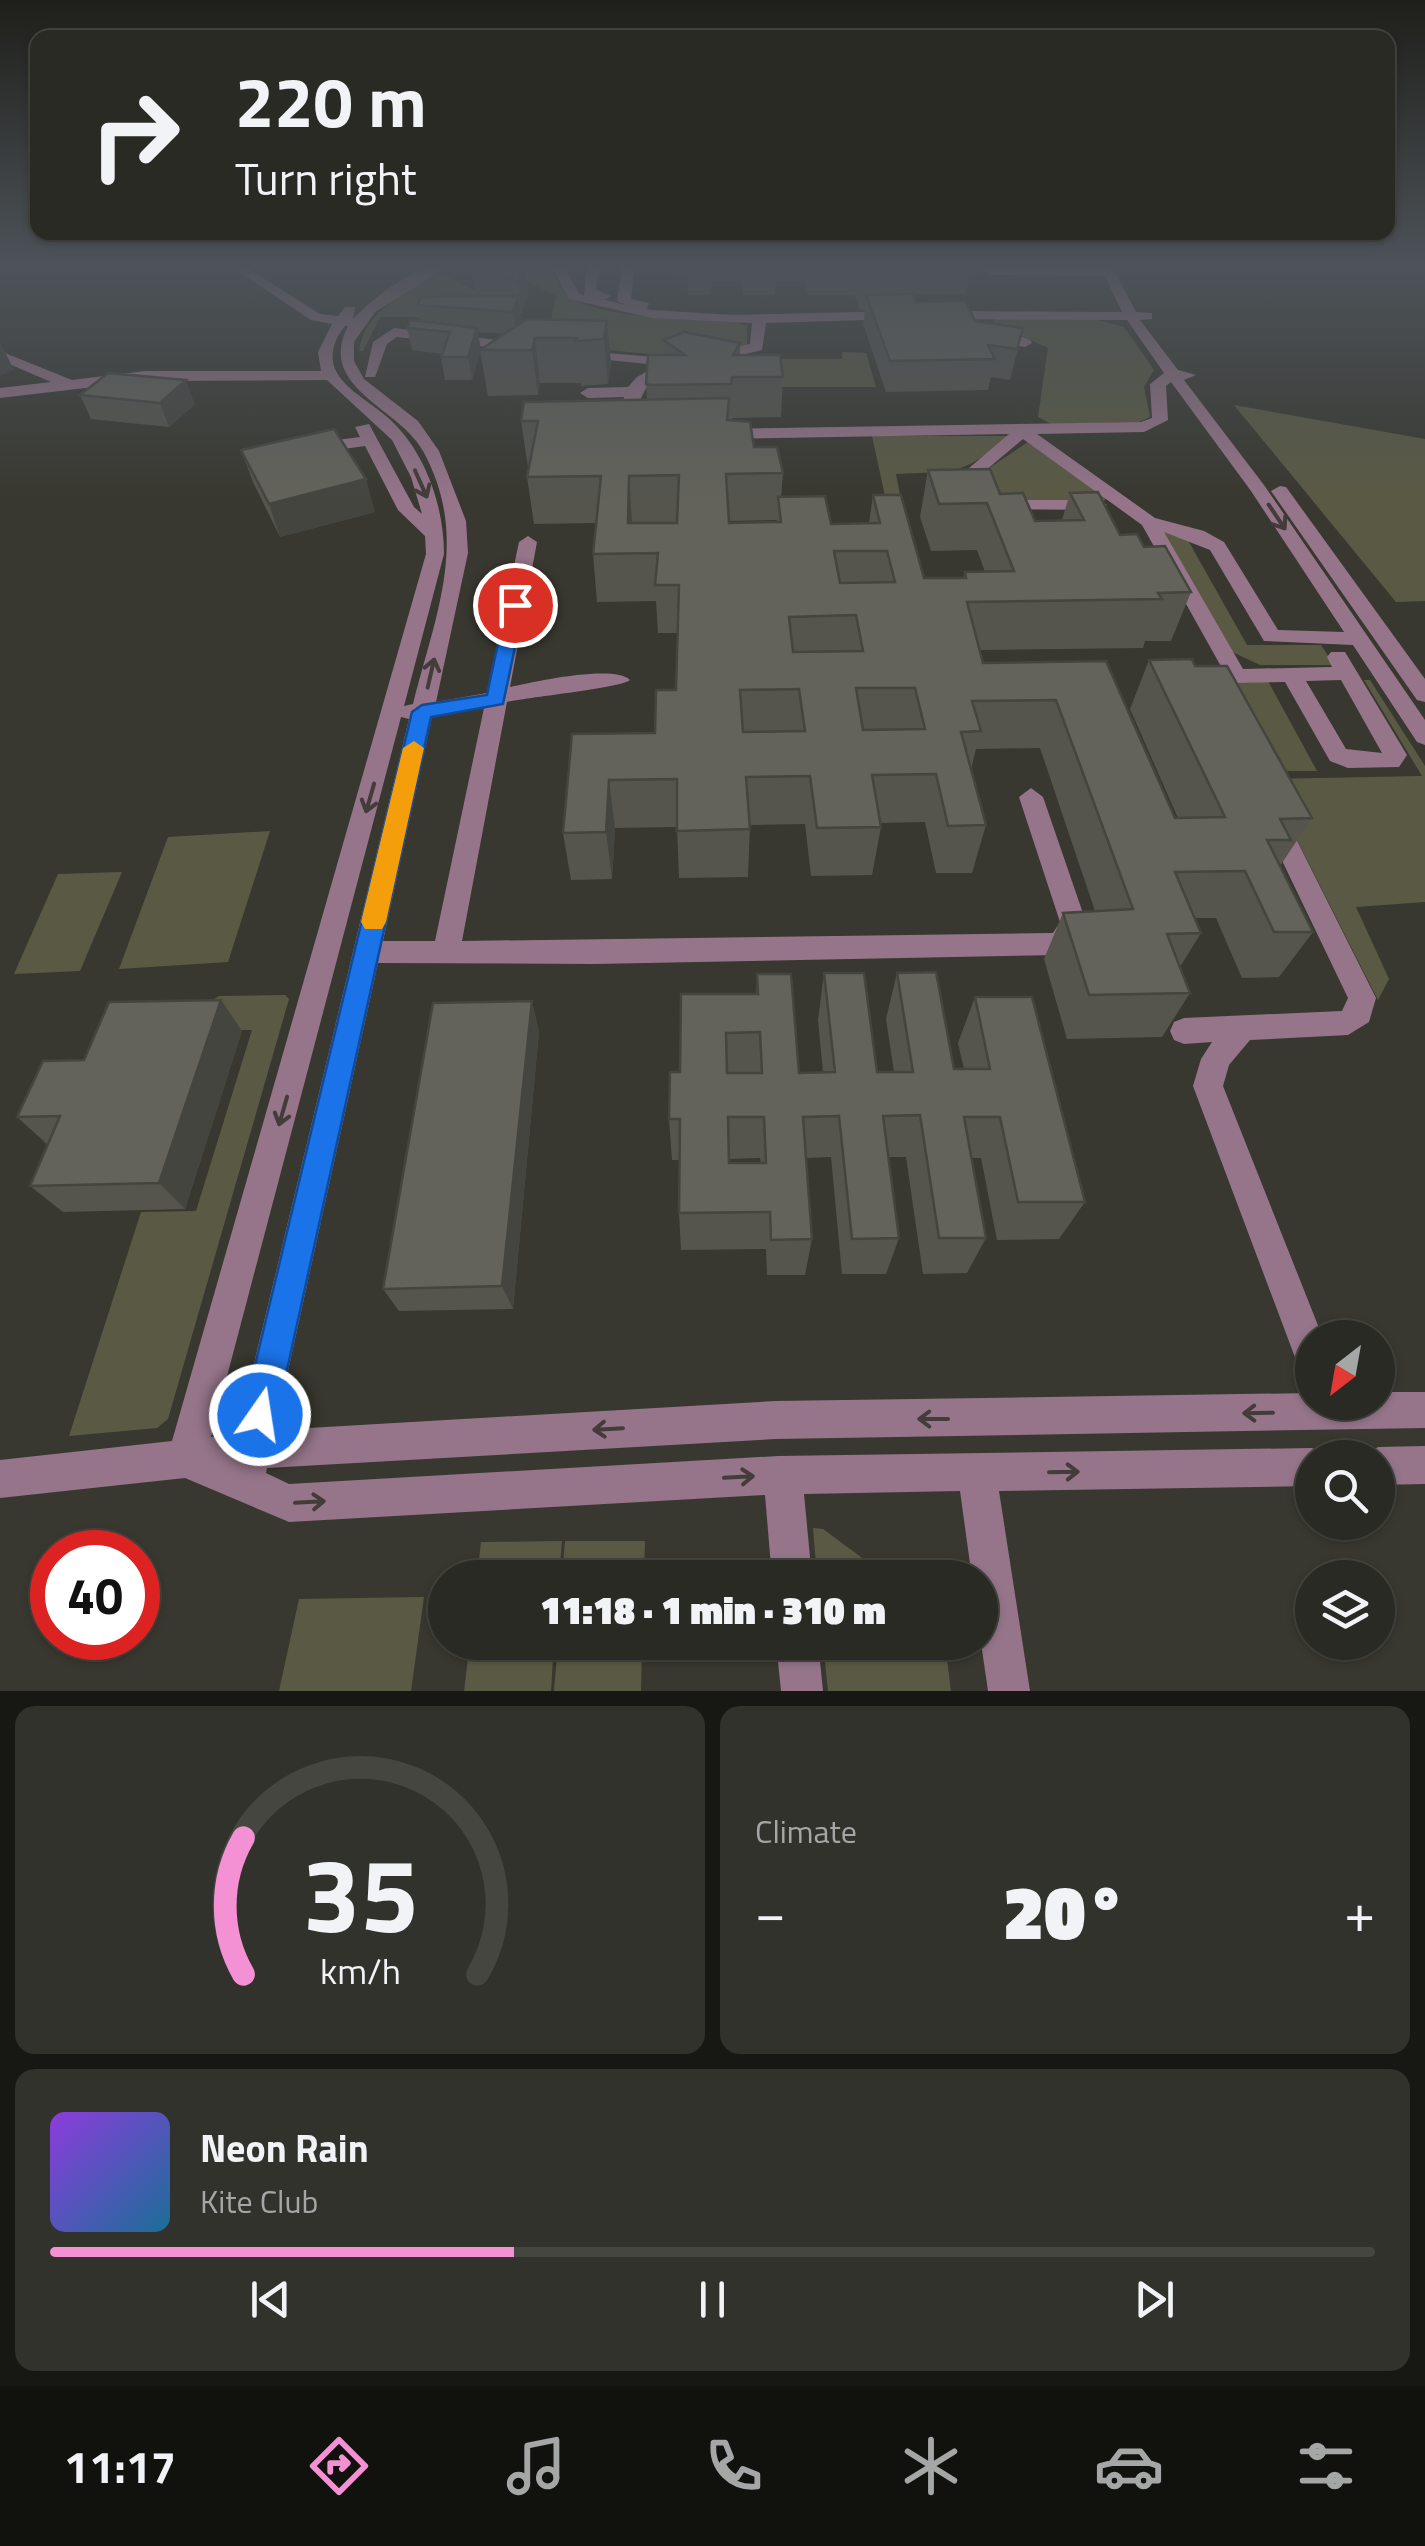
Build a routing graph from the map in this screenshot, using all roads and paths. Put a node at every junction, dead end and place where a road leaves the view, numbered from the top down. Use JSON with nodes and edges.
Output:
{"nodes":[{"id":1,"x":346,"y":343,"type":"edge"},
{"id":2,"x":382,"y":343,"type":"edge"},
{"id":3,"x":496,"y":343,"type":"edge"},
{"id":4,"x":757,"y":343,"type":"edge"},
{"id":5,"x":1158,"y":343,"type":"edge"},
{"id":6,"x":757,"y":347,"type":"junction"},
{"id":7,"x":538,"y":348,"type":"edge"},
{"id":8,"x":563,"y":352,"type":"edge"},
{"id":9,"x":0,"y":354,"type":"edge"},
{"id":10,"x":376,"y":355,"type":"junction"},
{"id":11,"x":704,"y":362,"type":"junction"},
{"id":12,"x":673,"y":364,"type":"junction"},
{"id":13,"x":335,"y":366,"type":"junction"},
{"id":14,"x":752,"y":368,"type":"edge"},
{"id":15,"x":734,"y":370,"type":"edge"},
{"id":16,"x":370,"y":374,"type":"dead end"},
{"id":17,"x":1180,"y":375,"type":"junction"},
{"id":18,"x":73,"y":383,"type":"junction"},
{"id":19,"x":144,"y":391,"type":"edge"},
{"id":20,"x":588,"y":392,"type":"dead end"},
{"id":21,"x":630,"y":392,"type":"junction"},
{"id":22,"x":0,"y":393,"type":"edge"},
{"id":23,"x":356,"y":403,"type":"junction"},
{"id":24,"x":1023,"y":431,"type":"junction"},
{"id":25,"x":707,"y":434,"type":"edge"},
{"id":26,"x":650,"y":435,"type":"edge"},
{"id":27,"x":368,"y":441,"type":"junction"},
{"id":28,"x":298,"y":451,"type":"edge"},
{"id":29,"x":1127,"y":505,"type":"junction"},
{"id":30,"x":1149,"y":522,"type":"junction"},
{"id":31,"x":436,"y":536,"type":"junction"},
{"id":32,"x":528,"y":542,"type":"dead end"},
{"id":33,"x":1364,"y":632,"type":"junction"},
{"id":34,"x":1327,"y":640,"type":"junction"},
{"id":35,"x":1343,"y":669,"type":"junction"},
{"id":36,"x":1292,"y":675,"type":"junction"},
{"id":37,"x":1236,"y":676,"type":"junction"},
{"id":38,"x":619,"y":680,"type":"dead end"},
{"id":39,"x":1425,"y":695,"type":"edge"},
{"id":40,"x":496,"y":700,"type":"junction"},
{"id":41,"x":394,"y":712,"type":"junction"},
{"id":42,"x":422,"y":712,"type":"junction"},
{"id":43,"x":1222,"y":713,"type":"edge"},
{"id":44,"x":1425,"y":737,"type":"edge"},
{"id":45,"x":1031,"y":798,"type":"dead end"},
{"id":46,"x":1266,"y":802,"type":"edge"},
{"id":47,"x":367,"y":952,"type":"junction"},
{"id":48,"x":446,"y":952,"type":"junction"},
{"id":49,"x":1243,"y":1028,"type":"junction"},
{"id":50,"x":1184,"y":1031,"type":"dead end"},
{"id":51,"x":1298,"y":1320,"type":"edge"},
{"id":52,"x":1295,"y":1408,"type":"edge"},
{"id":53,"x":1395,"y":1409,"type":"edge"},
{"id":54,"x":1425,"y":1410,"type":"edge"},
{"id":55,"x":186,"y":1458,"type":"junction"},
{"id":56,"x":1425,"y":1465,"type":"edge"},
{"id":57,"x":1395,"y":1466,"type":"edge"},
{"id":58,"x":1295,"y":1467,"type":"edge"},
{"id":59,"x":248,"y":1468,"type":"junction"},
{"id":60,"x":978,"y":1473,"type":"junction"},
{"id":61,"x":783,"y":1475,"type":"junction"},
{"id":62,"x":0,"y":1480,"type":"edge"},
{"id":63,"x":790,"y":1560,"type":"edge"},
{"id":64,"x":799,"y":1660,"type":"edge"},
{"id":65,"x":802,"y":1691,"type":"edge"},
{"id":66,"x":1009,"y":1691,"type":"edge"}],
"edges":[{"from":1,"to":13,"type":"street"},
{"from":2,"to":10,"type":"street"},
{"from":3,"to":7,"type":"street"},
{"from":4,"to":6,"type":"street"},
{"from":5,"to":17,"type":"street"},
{"from":6,"to":11,"type":"street"},
{"from":6,"to":14,"type":"street"},
{"from":8,"to":12,"type":"street"},
{"from":9,"to":18,"type":"street"},
{"from":10,"to":13,"type":"street"},
{"from":10,"to":16,"type":"street"},
{"from":11,"to":12,"type":"street"},
{"from":11,"to":15,"type":"street"},
{"from":12,"to":21,"type":"street"},
{"from":13,"to":18,"type":"street"},
{"from":13,"to":23,"type":"street"},
{"from":42,"to":13,"type":"street","one_way":true},
{"from":17,"to":24,"type":"street"},
{"from":17,"to":33,"type":"street"},
{"from":18,"to":19,"type":"street"},
{"from":18,"to":22,"type":"street"},
{"from":20,"to":21,"type":"street"},
{"from":21,"to":26,"type":"street"},
{"from":23,"to":27,"type":"street"},
{"from":23,"to":31,"type":"street","one_way":true},
{"from":24,"to":25,"type":"street"},
{"from":24,"to":29,"type":"street"},
{"from":24,"to":29,"type":"street"},
{"from":27,"to":28,"type":"street"},
{"from":27,"to":31,"type":"street"},
{"from":29,"to":30,"type":"street"},
{"from":30,"to":34,"type":"street"},
{"from":30,"to":37,"type":"street"},
{"from":31,"to":41,"type":"street"},
{"from":32,"to":40,"type":"street"},
{"from":33,"to":34,"type":"street"},
{"from":33,"to":39,"type":"street"},
{"from":33,"to":44,"type":"street"},
{"from":34,"to":35,"type":"street"},
{"from":35,"to":36,"type":"street"},
{"from":35,"to":36,"type":"street"},
{"from":36,"to":37,"type":"street"},
{"from":37,"to":43,"type":"street"},
{"from":38,"to":40,"type":"street"},
{"from":40,"to":42,"type":"street"},
{"from":40,"to":48,"type":"street"},
{"from":41,"to":42,"type":"street"},
{"from":41,"to":55,"type":"street","one_way":true},
{"from":42,"to":47,"type":"street"},
{"from":45,"to":48,"type":"street"},
{"from":46,"to":49,"type":"street"},
{"from":47,"to":48,"type":"street"},
{"from":47,"to":59,"type":"street"},
{"from":49,"to":50,"type":"street"},
{"from":49,"to":51,"type":"street"},
{"from":52,"to":59,"type":"street","one_way":true},
{"from":53,"to":54,"type":"street"},
{"from":55,"to":59,"type":"street"},
{"from":55,"to":62,"type":"street"},
{"from":56,"to":57,"type":"street"},
{"from":60,"to":58,"type":"street","one_way":true},
{"from":59,"to":61,"type":"street","one_way":true},
{"from":60,"to":61,"type":"street"},
{"from":60,"to":66,"type":"street"},
{"from":61,"to":63,"type":"street"},
{"from":64,"to":65,"type":"street"}]}
